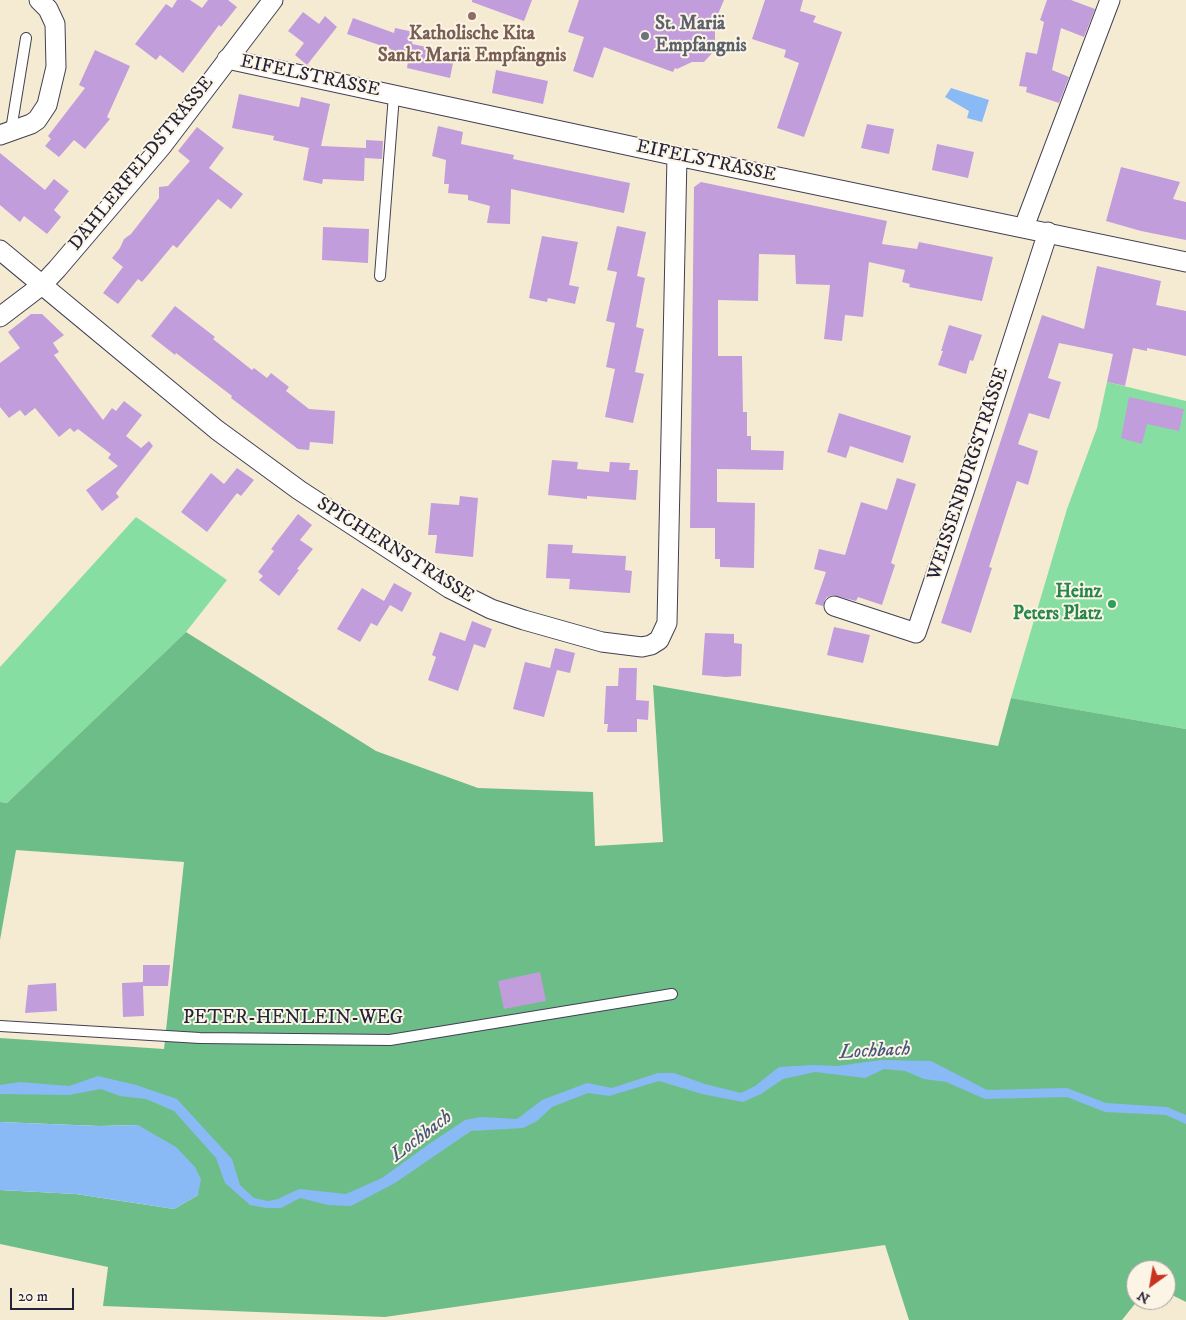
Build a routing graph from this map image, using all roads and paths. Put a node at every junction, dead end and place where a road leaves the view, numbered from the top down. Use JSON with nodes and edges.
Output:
{"nodes":[{"id":1,"x":39,"y":0,"type":"edge"},
{"id":2,"x":273,"y":0,"type":"edge"},
{"id":3,"x":1110,"y":0,"type":"edge"},
{"id":4,"x":26,"y":38,"type":"dead end"},
{"id":5,"x":227,"y":59,"type":"junction"},
{"id":6,"x":394,"y":95,"type":"junction"},
{"id":7,"x":5,"y":132,"type":"edge"},
{"id":8,"x":677,"y":156,"type":"junction"},
{"id":9,"x":1024,"y":227,"type":"junction"},
{"id":10,"x":1048,"y":232,"type":"junction"},
{"id":11,"x":0,"y":250,"type":"edge"},
{"id":12,"x":1186,"y":262,"type":"edge"},
{"id":13,"x":380,"y":276,"type":"dead end"},
{"id":14,"x":42,"y":285,"type":"junction"},
{"id":15,"x":0,"y":317,"type":"edge"},
{"id":16,"x":834,"y":606,"type":"dead end"},
{"id":17,"x":672,"y":994,"type":"dead end"},
{"id":18,"x":0,"y":1026,"type":"edge"}],
"edges":[{"from":1,"to":7,"type":"street"},
{"from":2,"to":5,"type":"street","name":"DAHLERFELDSTRASSE"},
{"from":3,"to":9,"type":"street"},
{"from":4,"to":7,"type":"lane"},
{"from":5,"to":6,"type":"street","name":"EIFELSTRASSE"},
{"from":5,"to":14,"type":"street","name":"DAHLERFELDSTRASSE"},
{"from":6,"to":8,"type":"street","name":"EIFELSTRASSE"},
{"from":6,"to":13,"type":"lane"},
{"from":8,"to":9,"type":"street","name":"EIFELSTRASSE"},
{"from":8,"to":14,"type":"street","name":"SPICHERNSTRASSE"},
{"from":9,"to":10,"type":"street","name":"EIFELSTRASSE"},
{"from":10,"to":12,"type":"street","name":"EIFELSTRASSE"},
{"from":10,"to":16,"type":"street","name":"WEISSENBURGSTRASSE"},
{"from":11,"to":14,"type":"street","name":"SPICHERNSTRASSE"},
{"from":14,"to":15,"type":"street","name":"DAHLERFELDSTRASSE"},
{"from":17,"to":18,"type":"lane","name":"PETER-HENLEIN-WEG"}]}
